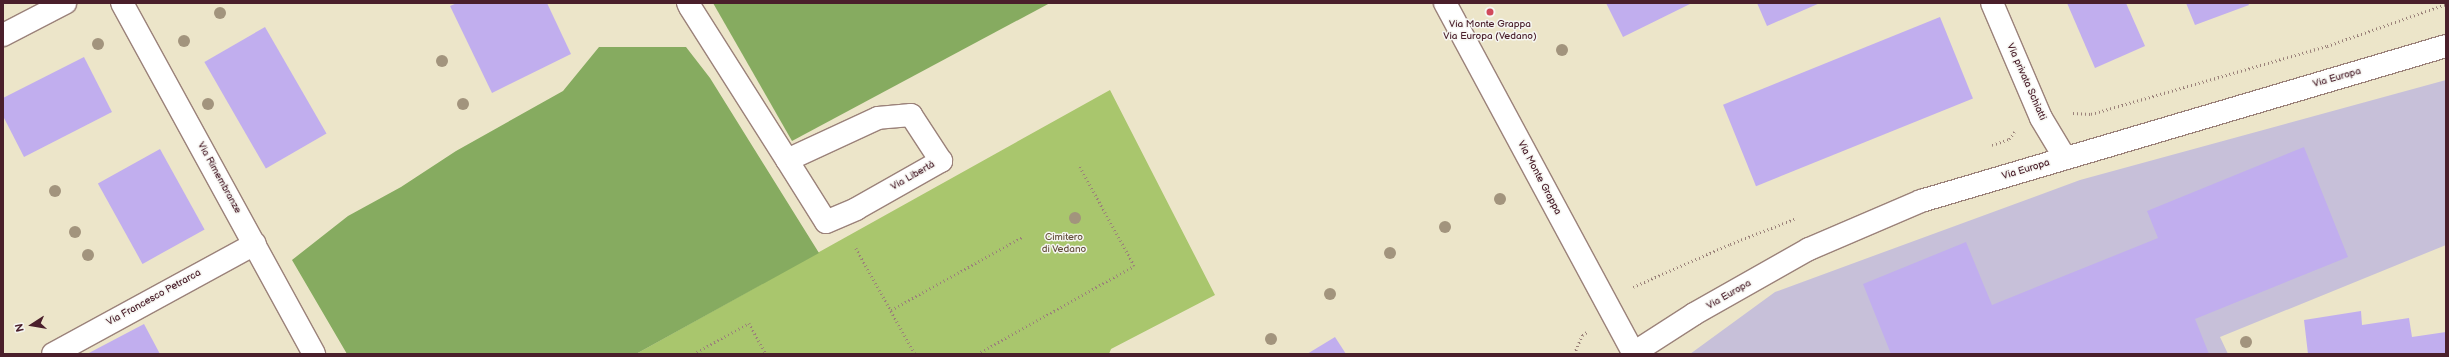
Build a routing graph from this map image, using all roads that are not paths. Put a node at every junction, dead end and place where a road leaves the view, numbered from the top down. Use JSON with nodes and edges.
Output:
{"nodes":[{"id":1,"x":65,"y":3,"type":"edge"},
{"id":2,"x":122,"y":3,"type":"edge"},
{"id":3,"x":688,"y":3,"type":"edge"},
{"id":4,"x":1445,"y":3,"type":"edge"},
{"id":5,"x":1992,"y":3,"type":"edge"},
{"id":6,"x":3,"y":36,"type":"edge"},
{"id":7,"x":2446,"y":46,"type":"edge"},
{"id":8,"x":2065,"y":158,"type":"junction"},
{"id":9,"x":787,"y":160,"type":"junction"},
{"id":10,"x":255,"y":244,"type":"junction"},
{"id":11,"x":53,"y":354,"type":"edge"},
{"id":12,"x":314,"y":354,"type":"edge"},
{"id":13,"x":1633,"y":354,"type":"edge"}],
"edges":[{"from":1,"to":6,"type":"street"},
{"from":2,"to":10,"type":"street","name":"Via Rimembranze"},
{"from":3,"to":9,"type":"street","name":"Via Libertà"},
{"from":4,"to":13,"type":"street","name":"Via Monte Grappa"},
{"from":5,"to":8,"type":"street","name":"Via privata Schiatti"},
{"from":7,"to":8,"type":"street","name":"Via Europa"},
{"from":8,"to":13,"type":"street","name":"Via Europa"},
{"from":9,"to":9,"type":"street","name":"Via Libertà"},
{"from":10,"to":11,"type":"street","name":"Via Francesco Petrarca"},
{"from":10,"to":12,"type":"street","name":"Via Rimembranze"}]}
